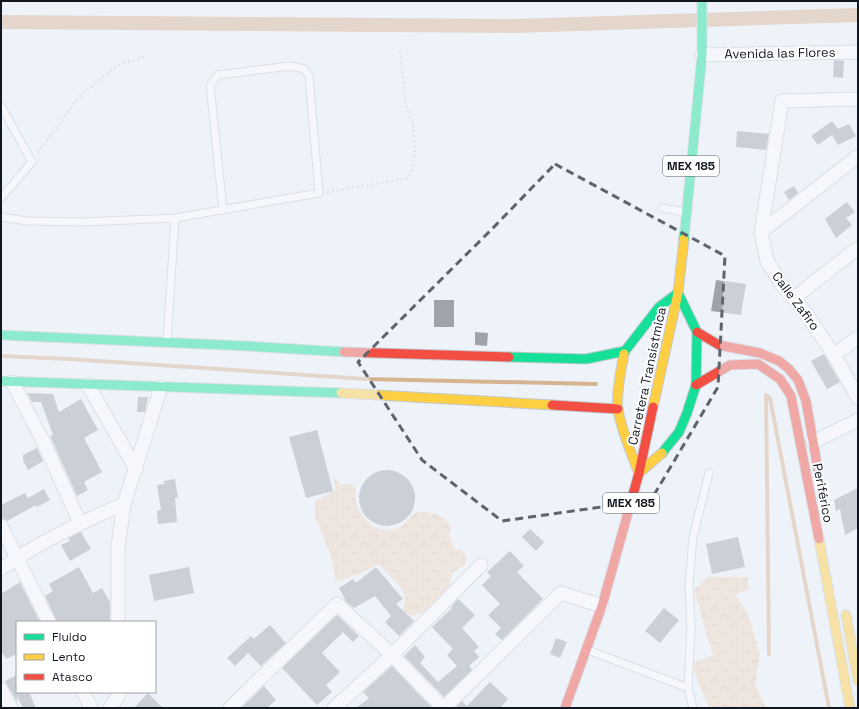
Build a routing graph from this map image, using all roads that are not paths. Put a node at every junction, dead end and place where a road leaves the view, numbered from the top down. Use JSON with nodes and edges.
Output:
{"nodes":[{"id":1,"x":702,"y":1,"type":"edge"},
{"id":2,"x":858,"y":52,"type":"edge"},
{"id":3,"x":702,"y":55,"type":"junction"},
{"id":4,"x":858,"y":99,"type":"edge"},
{"id":5,"x":1,"y":106,"type":"edge"},
{"id":6,"x":858,"y":156,"type":"edge"},
{"id":7,"x":1,"y":198,"type":"edge"},
{"id":8,"x":662,"y":208,"type":"dead end"},
{"id":9,"x":223,"y":210,"type":"junction"},
{"id":10,"x":687,"y":212,"type":"junction"},
{"id":11,"x":1,"y":217,"type":"edge"},
{"id":12,"x":175,"y":218,"type":"junction"},
{"id":13,"x":761,"y":232,"type":"junction"},
{"id":14,"x":858,"y":248,"type":"edge"},
{"id":15,"x":678,"y":293,"type":"junction"},
{"id":16,"x":794,"y":299,"type":"junction"},
{"id":17,"x":697,"y":332,"type":"junction"},
{"id":18,"x":1,"y":335,"type":"edge"},
{"id":19,"x":858,"y":337,"type":"edge"},
{"id":20,"x":167,"y":343,"type":"junction"},
{"id":21,"x":625,"y":351,"type":"junction"},
{"id":22,"x":834,"y":355,"type":"junction"},
{"id":23,"x":789,"y":369,"type":"junction"},
{"id":24,"x":780,"y":379,"type":"junction"},
{"id":25,"x":7,"y":382,"type":"edge"},
{"id":26,"x":88,"y":385,"type":"junction"},
{"id":27,"x":696,"y":385,"type":"junction"},
{"id":28,"x":161,"y":387,"type":"junction"},
{"id":29,"x":858,"y":398,"type":"edge"},
{"id":30,"x":618,"y":409,"type":"junction"},
{"id":31,"x":858,"y":420,"type":"edge"},
{"id":32,"x":813,"y":442,"type":"junction"},
{"id":33,"x":136,"y":469,"type":"junction"},
{"id":34,"x":639,"y":473,"type":"junction"},
{"id":35,"x":709,"y":473,"type":"dead end"},
{"id":36,"x":820,"y":480,"type":"dead end"},
{"id":37,"x":124,"y":504,"type":"junction"},
{"id":38,"x":80,"y":523,"type":"junction"},
{"id":39,"x":1,"y":526,"type":"edge"},
{"id":40,"x":17,"y":558,"type":"junction"},
{"id":41,"x":481,"y":564,"type":"dead end"},
{"id":42,"x":1,"y":570,"type":"edge"},
{"id":43,"x":844,"y":604,"type":"dead end"},
{"id":44,"x":602,"y":606,"type":"junction"},
{"id":45,"x":48,"y":621,"type":"edge"},
{"id":46,"x":118,"y":621,"type":"edge"},
{"id":47,"x":586,"y":649,"type":"junction"},
{"id":48,"x":392,"y":655,"type":"junction"},
{"id":49,"x":858,"y":681,"type":"edge"},
{"id":50,"x":688,"y":688,"type":"junction"},
{"id":51,"x":1,"y":689,"type":"edge"},
{"id":52,"x":84,"y":693,"type":"edge"},
{"id":53,"x":119,"y":693,"type":"edge"},
{"id":54,"x":11,"y":708,"type":"edge"},
{"id":55,"x":91,"y":708,"type":"edge"},
{"id":56,"x":110,"y":708,"type":"edge"},
{"id":57,"x":230,"y":708,"type":"edge"},
{"id":58,"x":334,"y":708,"type":"edge"},
{"id":59,"x":444,"y":708,"type":"edge"},
{"id":60,"x":565,"y":708,"type":"edge"},
{"id":61,"x":693,"y":708,"type":"edge"},
{"id":62,"x":850,"y":708,"type":"edge"}],
"edges":[{"from":1,"to":3,"type":"main road","name":"Carretera Transistmica","number":"MEX 185"},
{"from":2,"to":3,"type":"street","name":"Avenida las Flores"},
{"from":3,"to":10,"type":"main road","name":"Carretera Transistmica","number":"MEX 185"},
{"from":4,"to":13,"type":"street","name":"Calle Zafiro"},
{"from":5,"to":7,"type":"lane"},
{"from":6,"to":13,"type":"street"},
{"from":8,"to":10,"type":"lane"},
{"from":9,"to":9,"type":"lane"},
{"from":9,"to":12,"type":"lane"},
{"from":10,"to":15,"type":"main road","name":"Carretera Transistmica","number":"MEX 185"},
{"from":11,"to":12,"type":"lane"},
{"from":12,"to":20,"type":"lane"},
{"from":13,"to":16,"type":"street","name":"Calle Zafiro"},
{"from":14,"to":16,"type":"street"},
{"from":15,"to":17,"type":"main road"},
{"from":15,"to":21,"type":"main road"},
{"from":15,"to":34,"type":"main road","name":"Carretera Transistmica","number":"MEX 185"},
{"from":16,"to":22,"type":"street","name":"Calle Zafiro"},
{"from":17,"to":23,"type":"main road","name":"Periférico"},
{"from":17,"to":27,"type":"main road"},
{"from":18,"to":20,"type":"main road"},
{"from":19,"to":22,"type":"street"},
{"from":20,"to":21,"type":"main road"},
{"from":21,"to":30,"type":"main road"},
{"from":22,"to":29,"type":"street","name":"Calle Zafiro"},
{"from":23,"to":24,"type":"main road"},
{"from":23,"to":32,"type":"main road","name":"Periférico"},
{"from":24,"to":27,"type":"main road","name":"Periférico"},
{"from":24,"to":62,"type":"main road","name":"Periférico"},
{"from":25,"to":26,"type":"main road"},
{"from":25,"to":38,"type":"street"},
{"from":26,"to":28,"type":"main road"},
{"from":26,"to":33,"type":"street"},
{"from":27,"to":34,"type":"main road"},
{"from":28,"to":30,"type":"main road"},
{"from":28,"to":33,"type":"street"},
{"from":30,"to":34,"type":"main road"},
{"from":31,"to":32,"type":"street"},
{"from":32,"to":36,"type":"main road","name":"Periférico"},
{"from":33,"to":37,"type":"street"},
{"from":34,"to":44,"type":"main road","name":"Carretera Transistmica","number":"MEX 185"},
{"from":35,"to":50,"type":"lane"},
{"from":37,"to":38,"type":"street"},
{"from":37,"to":46,"type":"street"},
{"from":38,"to":40,"type":"street"},
{"from":39,"to":40,"type":"street"},
{"from":40,"to":42,"type":"street"},
{"from":40,"to":45,"type":"street"},
{"from":41,"to":48,"type":"street"},
{"from":43,"to":49,"type":"main road"},
{"from":44,"to":47,"type":"main road","name":"Carretera Transistmica","number":"MEX 185"},
{"from":44,"to":59,"type":"street"},
{"from":47,"to":50,"type":"lane"},
{"from":47,"to":60,"type":"main road","name":"Carretera Transistmica","number":"MEX 185"},
{"from":48,"to":57,"type":"street"},
{"from":48,"to":58,"type":"street"},
{"from":48,"to":59,"type":"street"},
{"from":50,"to":61,"type":"lane"},
{"from":51,"to":54,"type":"street"},
{"from":52,"to":55,"type":"street"},
{"from":53,"to":56,"type":"street"}]}
